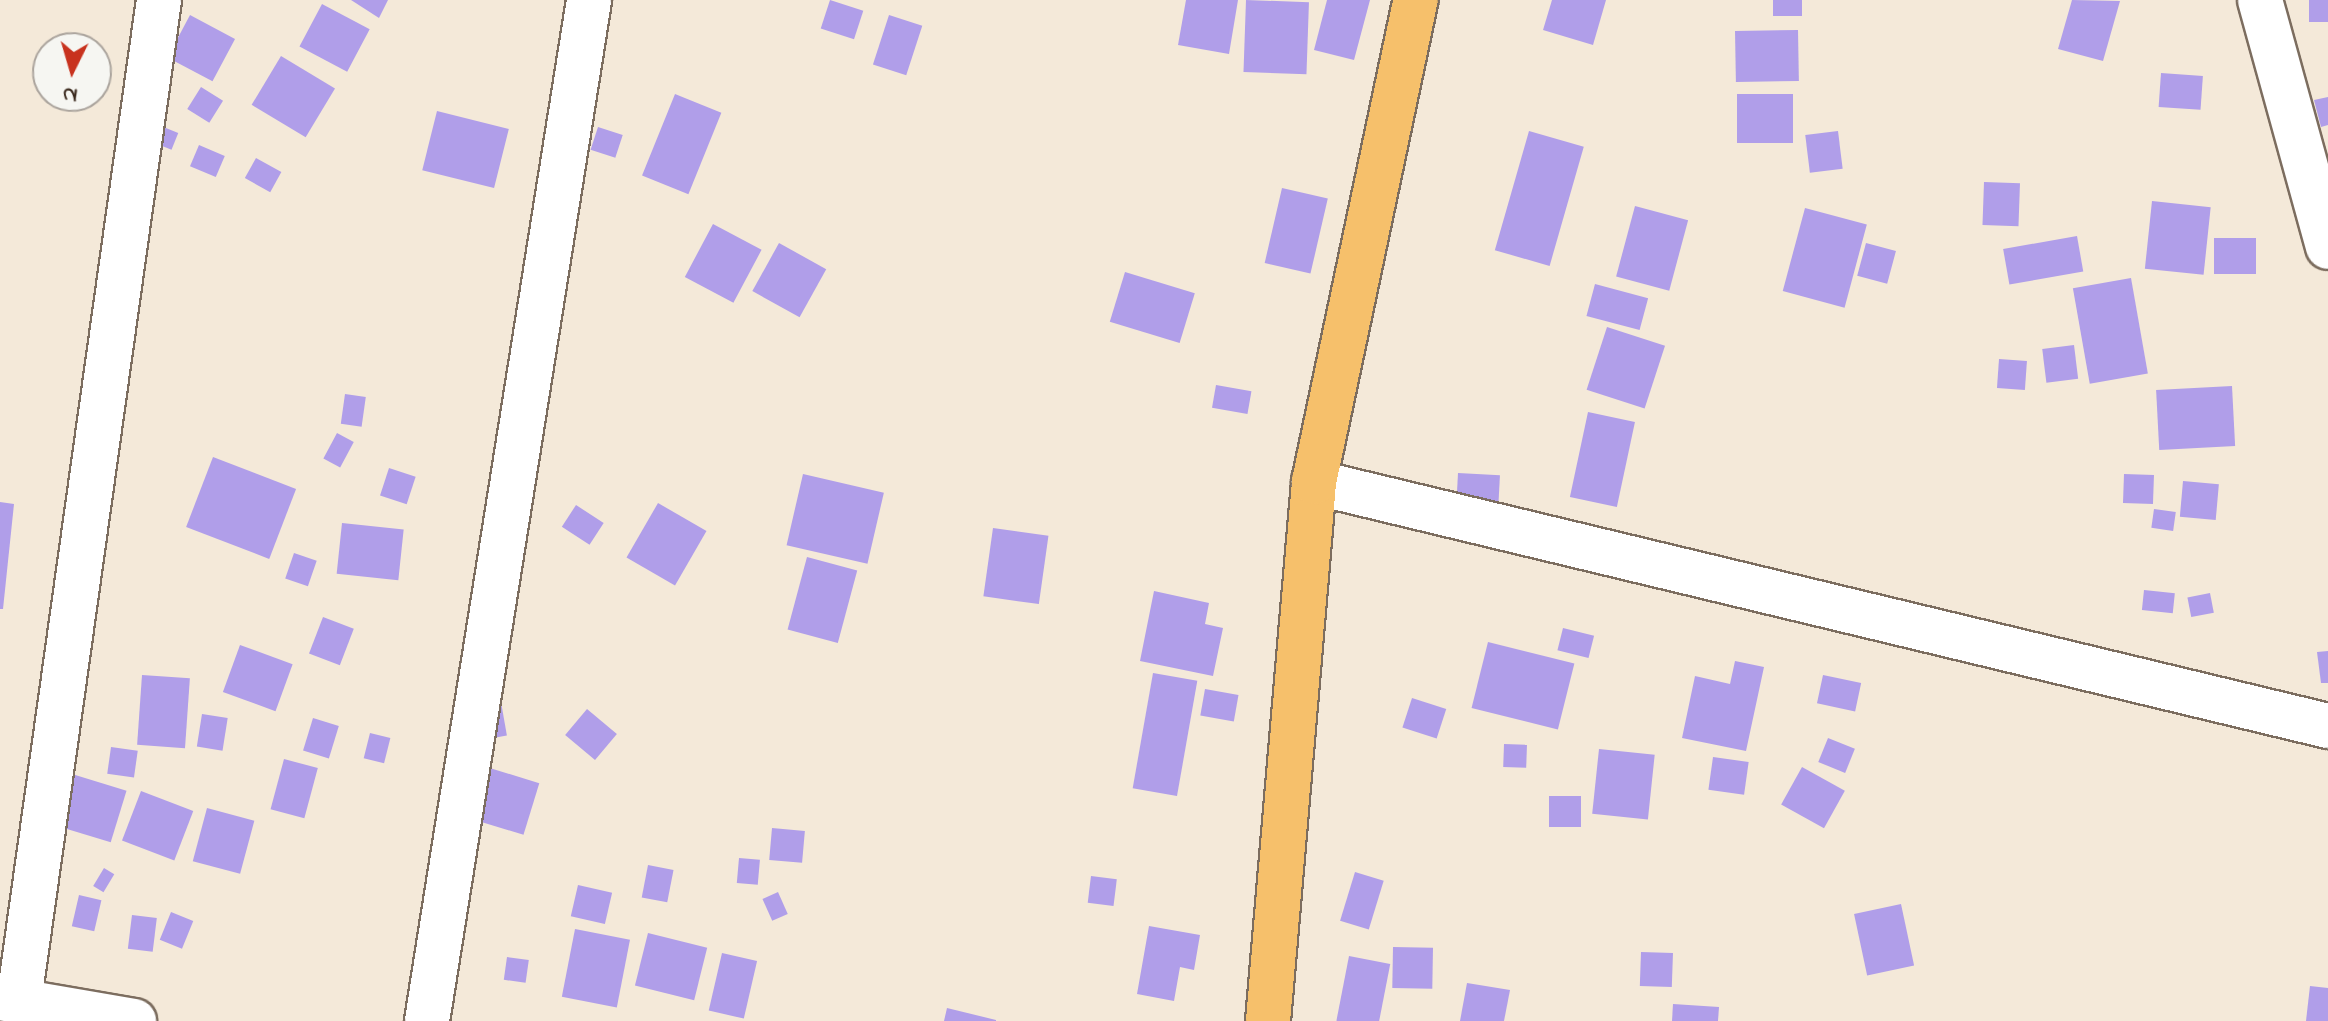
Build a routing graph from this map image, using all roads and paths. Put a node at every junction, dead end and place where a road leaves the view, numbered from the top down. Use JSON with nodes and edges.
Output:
{"nodes":[{"id":1,"x":159,"y":0,"type":"edge"},
{"id":2,"x":589,"y":0,"type":"edge"},
{"id":3,"x":1416,"y":0,"type":"edge"},
{"id":4,"x":2260,"y":0,"type":"edge"},
{"id":5,"x":2328,"y":247,"type":"edge"},
{"id":6,"x":1314,"y":482,"type":"junction"},
{"id":7,"x":2328,"y":726,"type":"edge"},
{"id":8,"x":10,"y":999,"type":"edge"},
{"id":9,"x":134,"y":1021,"type":"edge"},
{"id":10,"x":427,"y":1021,"type":"edge"},
{"id":11,"x":1268,"y":1021,"type":"edge"}],
"edges":[{"from":1,"to":8,"type":"street"},
{"from":2,"to":10,"type":"street"},
{"from":3,"to":6,"type":"main road"},
{"from":4,"to":5,"type":"street"},
{"from":6,"to":7,"type":"street"},
{"from":6,"to":11,"type":"main road"},
{"from":8,"to":9,"type":"street"}]}
